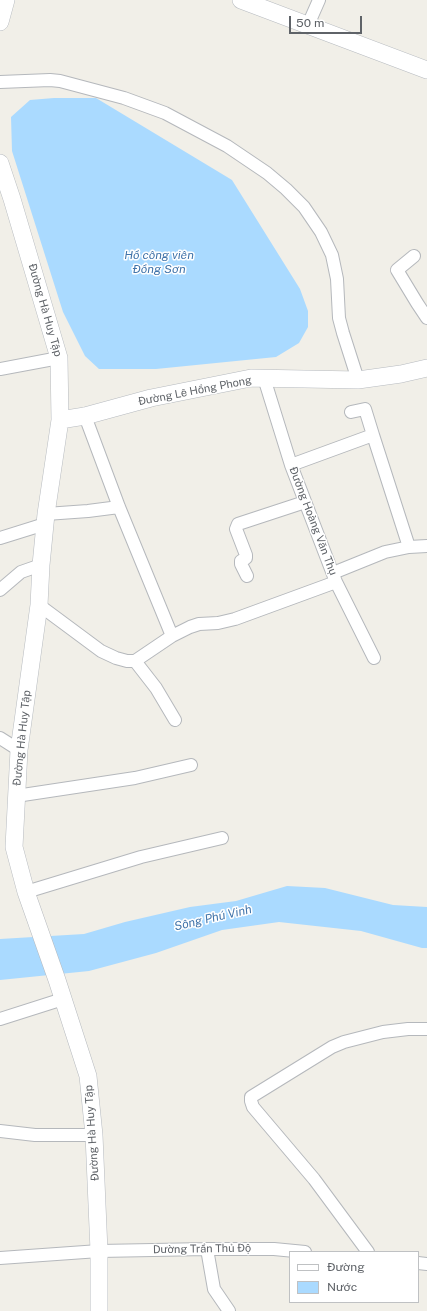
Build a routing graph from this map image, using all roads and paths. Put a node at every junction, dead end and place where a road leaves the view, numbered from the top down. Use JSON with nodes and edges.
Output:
{"nodes":[{"id":1,"x":6,"y":0,"type":"edge"},
{"id":2,"x":319,"y":0,"type":"edge"},
{"id":3,"x":249,"y":1,"type":"edge"},
{"id":4,"x":0,"y":22,"type":"edge"},
{"id":5,"x":308,"y":25,"type":"junction"},
{"id":6,"x":427,"y":70,"type":"edge"},
{"id":7,"x":0,"y":82,"type":"edge"},
{"id":8,"x":1,"y":167,"type":"edge"},
{"id":9,"x":414,"y":256,"type":"dead end"},
{"id":10,"x":427,"y":318,"type":"edge"},
{"id":11,"x":59,"y":358,"type":"junction"},
{"id":12,"x":427,"y":368,"type":"edge"},
{"id":13,"x":0,"y":369,"type":"edge"},
{"id":14,"x":264,"y":378,"type":"junction"},
{"id":15,"x":358,"y":380,"type":"junction"},
{"id":16,"x":351,"y":412,"type":"dead end"},
{"id":17,"x":85,"y":416,"type":"junction"},
{"id":18,"x":60,"y":420,"type":"junction"},
{"id":19,"x":373,"y":435,"type":"junction"},
{"id":20,"x":291,"y":465,"type":"junction"},
{"id":21,"x":305,"y":502,"type":"junction"},
{"id":22,"x":119,"y":507,"type":"junction"},
{"id":23,"x":45,"y":519,"type":"junction"},
{"id":24,"x":0,"y":538,"type":"edge"},
{"id":25,"x":427,"y":546,"type":"edge"},
{"id":26,"x":409,"y":547,"type":"junction"},
{"id":27,"x":41,"y":565,"type":"junction"},
{"id":28,"x":247,"y":576,"type":"dead end"},
{"id":29,"x":334,"y":578,"type":"junction"},
{"id":30,"x":0,"y":590,"type":"edge"},
{"id":31,"x":39,"y":605,"type":"junction"},
{"id":32,"x":172,"y":636,"type":"junction"},
{"id":33,"x":374,"y":658,"type":"dead end"},
{"id":34,"x":135,"y":661,"type":"junction"},
{"id":35,"x":175,"y":720,"type":"dead end"},
{"id":36,"x":0,"y":738,"type":"edge"},
{"id":37,"x":19,"y":750,"type":"junction"},
{"id":38,"x":191,"y":765,"type":"dead end"},
{"id":39,"x":16,"y":796,"type":"junction"},
{"id":40,"x":222,"y":838,"type":"dead end"},
{"id":41,"x":26,"y":892,"type":"junction"},
{"id":42,"x":63,"y":1000,"type":"junction"},
{"id":43,"x":0,"y":1019,"type":"edge"},
{"id":44,"x":427,"y":1029,"type":"edge"},
{"id":45,"x":0,"y":1131,"type":"edge"},
{"id":46,"x":94,"y":1135,"type":"junction"},
{"id":47,"x":207,"y":1249,"type":"junction"},
{"id":48,"x":99,"y":1251,"type":"junction"},
{"id":49,"x":295,"y":1251,"type":"edge"},
{"id":50,"x":367,"y":1251,"type":"edge"},
{"id":51,"x":0,"y":1258,"type":"edge"},
{"id":52,"x":99,"y":1311,"type":"edge"},
{"id":53,"x":229,"y":1311,"type":"edge"}],
"edges":[{"from":1,"to":4,"type":"main road"},
{"from":2,"to":5,"type":"street"},
{"from":3,"to":5,"type":"main road"},
{"from":5,"to":6,"type":"main road"},
{"from":7,"to":15,"type":"street"},
{"from":8,"to":11,"type":"main road","name":"Đường Hà Huy Tập"},
{"from":9,"to":10,"type":"street"},
{"from":11,"to":13,"type":"street"},
{"from":11,"to":18,"type":"main road","name":"Đường Hà Huy Tập"},
{"from":12,"to":15,"type":"main road","name":"Đường Lê Hồng Phong"},
{"from":14,"to":15,"type":"main road","name":"Đường Lê Hồng Phong"},
{"from":14,"to":17,"type":"main road","name":"Đường Lê Hồng Phong"},
{"from":14,"to":20,"type":"street","name":"Đường Hoàng Văn Thụ"},
{"from":16,"to":19,"type":"street"},
{"from":17,"to":18,"type":"main road","name":"Đường Lê Hồng Phong"},
{"from":17,"to":22,"type":"street"},
{"from":18,"to":23,"type":"main road","name":"Đường Hà Huy Tập"},
{"from":19,"to":20,"type":"street"},
{"from":19,"to":26,"type":"street"},
{"from":20,"to":21,"type":"street","name":"Đường Hoàng Văn Thụ"},
{"from":21,"to":28,"type":"street"},
{"from":21,"to":29,"type":"street","name":"Đường Hoàng Văn Thụ"},
{"from":22,"to":23,"type":"street"},
{"from":22,"to":32,"type":"street"},
{"from":23,"to":24,"type":"street"},
{"from":23,"to":27,"type":"main road","name":"Đường Hà Huy Tập"},
{"from":25,"to":26,"type":"street"},
{"from":26,"to":29,"type":"street"},
{"from":27,"to":30,"type":"street"},
{"from":27,"to":31,"type":"main road","name":"Đường Hà Huy Tập"},
{"from":29,"to":32,"type":"street"},
{"from":29,"to":33,"type":"street","name":"Đường Hoàng Văn Thụ"},
{"from":31,"to":34,"type":"street"},
{"from":31,"to":37,"type":"main road","name":"Đường Hà Huy Tập"},
{"from":32,"to":34,"type":"street"},
{"from":34,"to":35,"type":"street"},
{"from":36,"to":37,"type":"street"},
{"from":37,"to":39,"type":"main road","name":"Đường Hà Huy Tập"},
{"from":38,"to":39,"type":"street"},
{"from":39,"to":41,"type":"main road","name":"Đường Hà Huy Tập"},
{"from":40,"to":41,"type":"street"},
{"from":41,"to":42,"type":"main road","name":"Đường Hà Huy Tập"},
{"from":42,"to":43,"type":"street"},
{"from":42,"to":46,"type":"main road","name":"Đường Hà Huy Tập"},
{"from":44,"to":50,"type":"street"},
{"from":45,"to":46,"type":"street"},
{"from":46,"to":48,"type":"main road","name":"Đường Hà Huy Tập"},
{"from":47,"to":48,"type":"street","name":"Dường Trần Thủ Độ"},
{"from":47,"to":49,"type":"street","name":"Dường Trần Thủ Độ"},
{"from":47,"to":53,"type":"street"},
{"from":48,"to":51,"type":"street","name":"Dường Trần Thủ Độ"},
{"from":48,"to":52,"type":"main road","name":"Đường Hà Huy Tập"}]}
